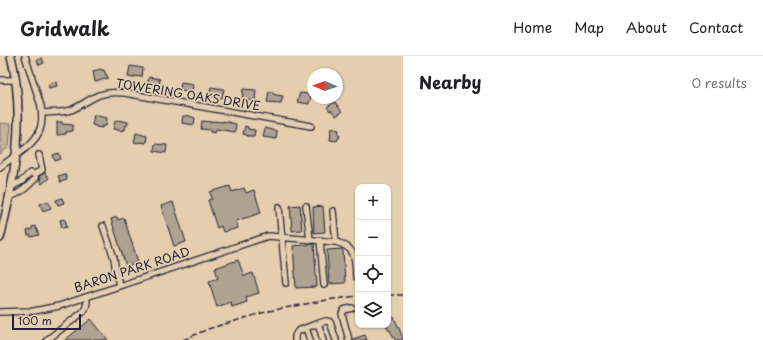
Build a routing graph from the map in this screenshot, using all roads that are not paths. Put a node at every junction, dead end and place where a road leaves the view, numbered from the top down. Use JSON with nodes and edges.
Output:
{"nodes":[{"id":1,"x":11,"y":56,"type":"edge"},
{"id":2,"x":25,"y":56,"type":"edge"},
{"id":3,"x":0,"y":80,"type":"edge"},
{"id":4,"x":15,"y":80,"type":"junction"},
{"id":5,"x":42,"y":113,"type":"junction"},
{"id":6,"x":311,"y":126,"type":"dead end"},
{"id":7,"x":17,"y":154,"type":"junction"},
{"id":8,"x":39,"y":154,"type":"dead end"},
{"id":9,"x":0,"y":167,"type":"edge"},
{"id":10,"x":35,"y":174,"type":"junction"},
{"id":11,"x":11,"y":186,"type":"junction"},
{"id":12,"x":9,"y":197,"type":"junction"},
{"id":13,"x":306,"y":206,"type":"dead end"},
{"id":14,"x":279,"y":207,"type":"dead end"},
{"id":15,"x":333,"y":211,"type":"dead end"},
{"id":16,"x":103,"y":226,"type":"dead end"},
{"id":17,"x":0,"y":238,"type":"edge"},
{"id":18,"x":283,"y":238,"type":"junction"},
{"id":19,"x":310,"y":240,"type":"junction"},
{"id":20,"x":320,"y":240,"type":"junction"},
{"id":21,"x":336,"y":242,"type":"junction"},
{"id":22,"x":355,"y":260,"type":"edge"},
{"id":23,"x":286,"y":283,"type":"dead end"},
{"id":24,"x":324,"y":285,"type":"dead end"},
{"id":25,"x":120,"y":286,"type":"junction"},
{"id":26,"x":86,"y":296,"type":"junction"},
{"id":27,"x":352,"y":308,"type":"dead end"},
{"id":28,"x":0,"y":312,"type":"edge"},
{"id":29,"x":316,"y":324,"type":"junction"},
{"id":30,"x":306,"y":328,"type":"junction"},
{"id":31,"x":47,"y":340,"type":"edge"},
{"id":32,"x":295,"y":340,"type":"edge"},
{"id":33,"x":310,"y":340,"type":"edge"},
{"id":34,"x":323,"y":340,"type":"edge"},
{"id":35,"x":336,"y":340,"type":"edge"},
{"id":36,"x":349,"y":340,"type":"edge"}],
"edges":[{"from":1,"to":4,"type":"main road"},
{"from":2,"to":5,"type":"street"},
{"from":3,"to":4,"type":"street"},
{"from":4,"to":7,"type":"main road"},
{"from":5,"to":6,"type":"street","name":"TOWERING OAKS DRIVE"},
{"from":5,"to":7,"type":"street"},
{"from":7,"to":9,"type":"street"},
{"from":7,"to":11,"type":"main road"},
{"from":8,"to":10,"type":"street"},
{"from":10,"to":11,"type":"street"},
{"from":10,"to":12,"type":"street"},
{"from":11,"to":12,"type":"main road"},
{"from":12,"to":17,"type":"main road"},
{"from":13,"to":19,"type":"street"},
{"from":14,"to":18,"type":"street"},
{"from":15,"to":21,"type":"street"},
{"from":16,"to":25,"type":"street"},
{"from":18,"to":19,"type":"street"},
{"from":18,"to":23,"type":"street"},
{"from":18,"to":25,"type":"street","name":"BARON PARK ROAD"},
{"from":19,"to":20,"type":"street"},
{"from":20,"to":21,"type":"street"},
{"from":20,"to":24,"type":"street"},
{"from":21,"to":22,"type":"street"},
{"from":25,"to":26,"type":"street","name":"BARON PARK ROAD"},
{"from":26,"to":28,"type":"street","name":"BARON PARK ROAD"},
{"from":26,"to":31,"type":"street"},
{"from":27,"to":36,"type":"street"},
{"from":29,"to":30,"type":"street"},
{"from":29,"to":34,"type":"street"},
{"from":29,"to":35,"type":"street"},
{"from":30,"to":32,"type":"street"},
{"from":30,"to":33,"type":"street"}]}
